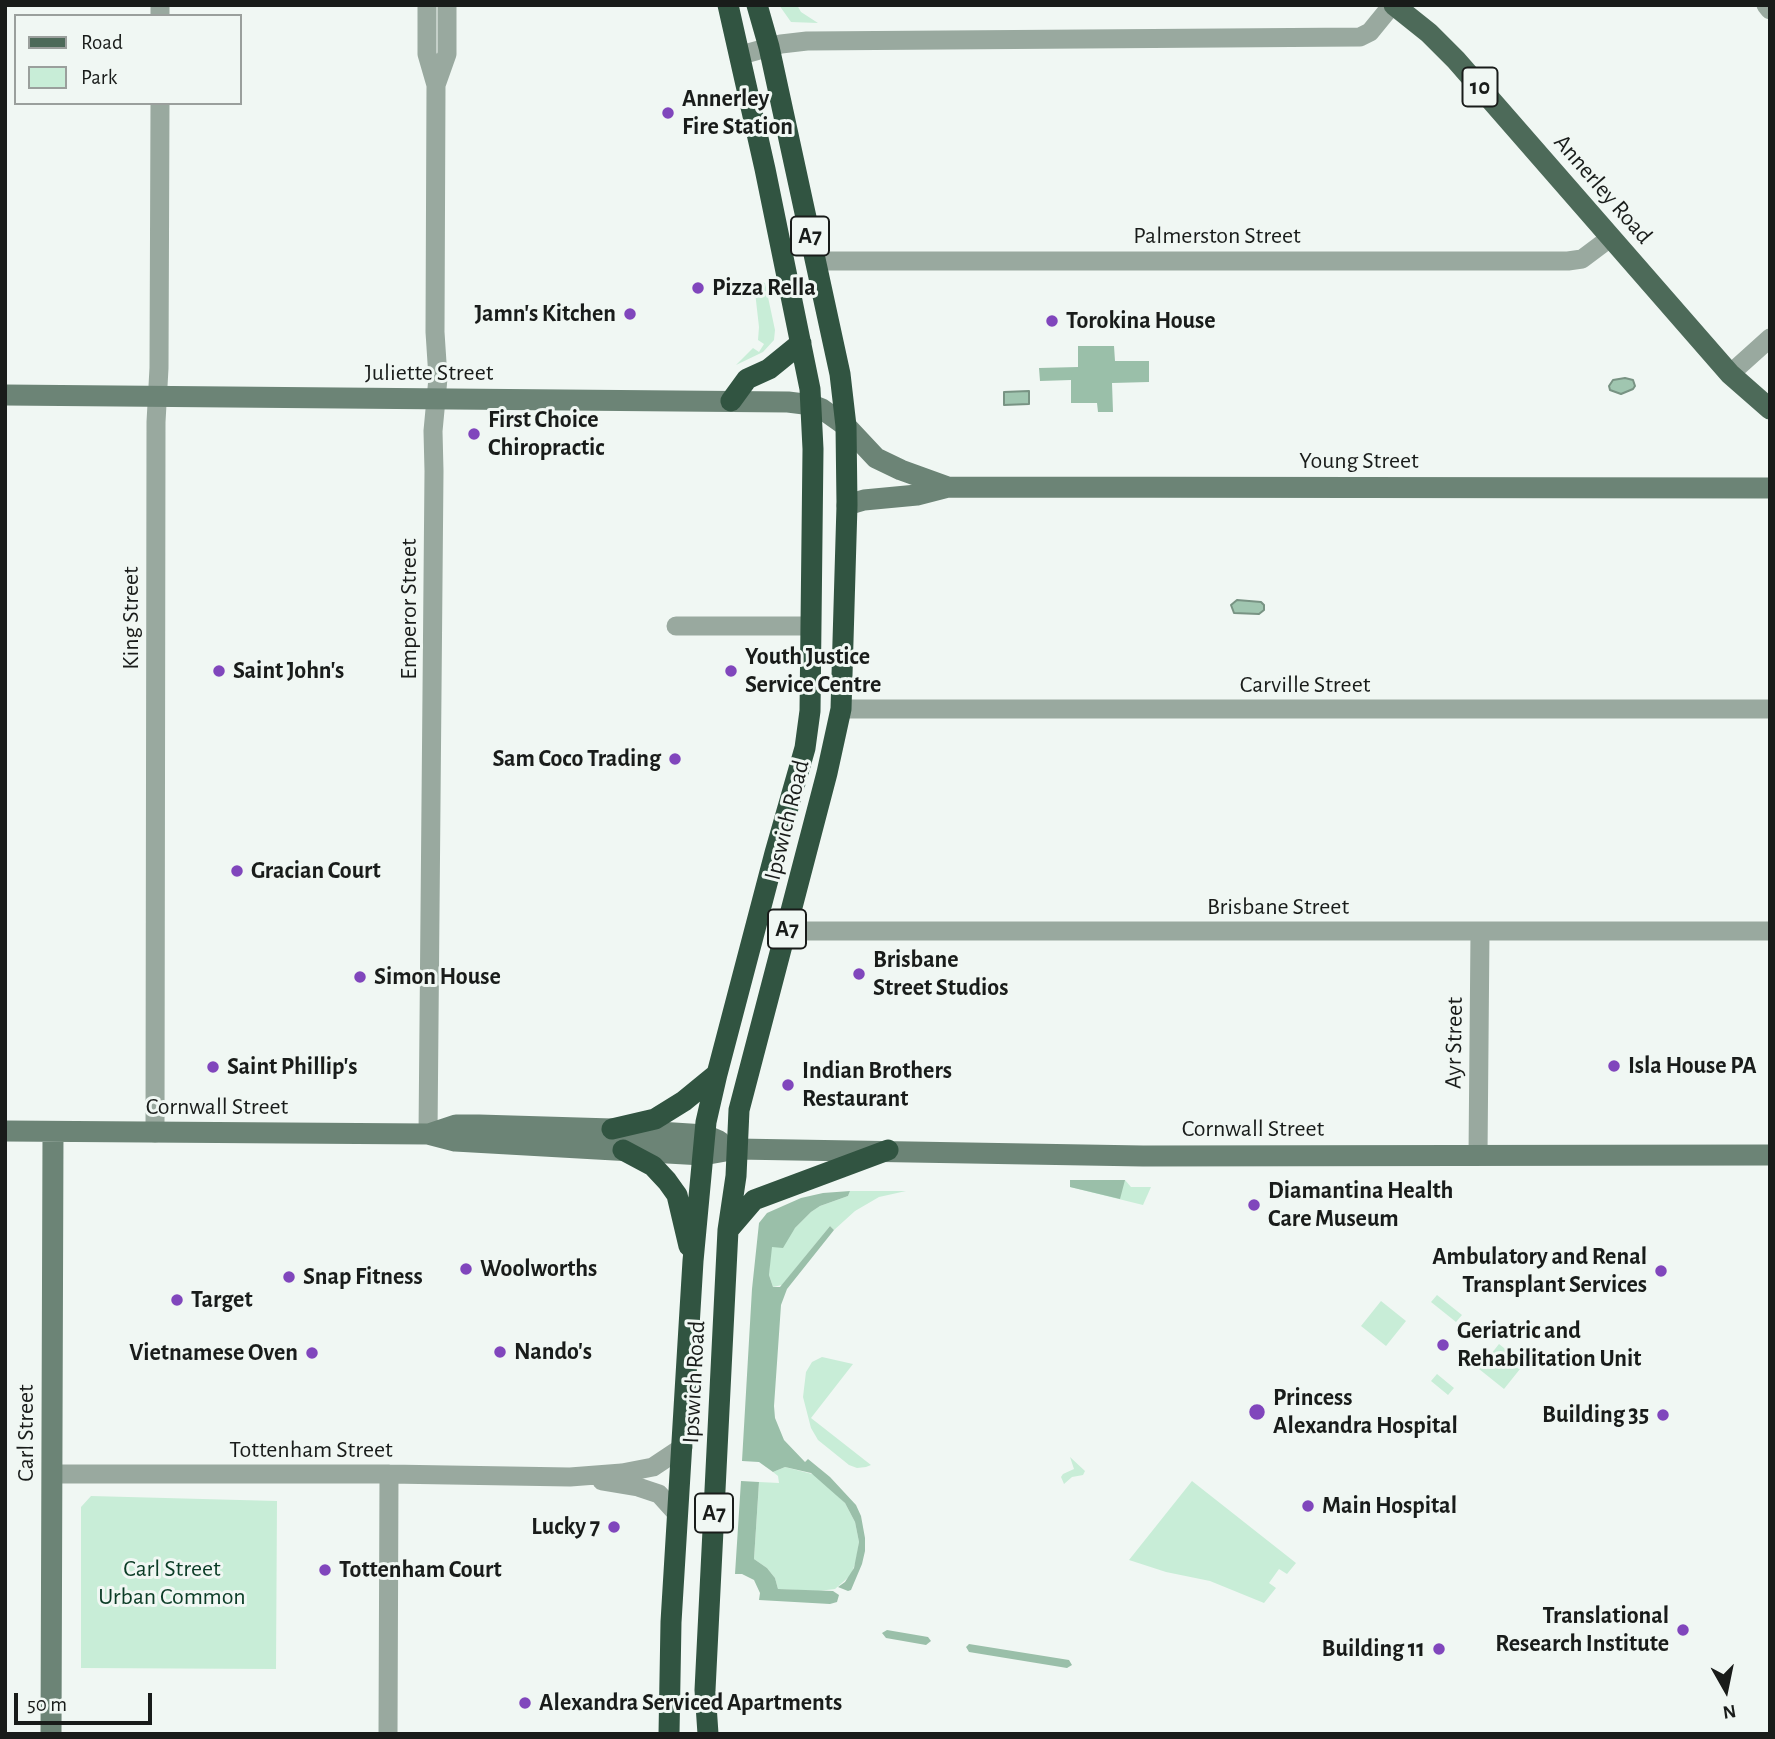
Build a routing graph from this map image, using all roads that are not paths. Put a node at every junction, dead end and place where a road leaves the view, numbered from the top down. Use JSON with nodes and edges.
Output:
{"nodes":[{"id":1,"x":427,"y":5,"type":"edge"},
{"id":2,"x":447,"y":5,"type":"edge"},
{"id":3,"x":728,"y":5,"type":"edge"},
{"id":4,"x":757,"y":5,"type":"edge"},
{"id":5,"x":1393,"y":5,"type":"edge"},
{"id":6,"x":1766,"y":5,"type":"edge"},
{"id":7,"x":1770,"y":10,"type":"edge"},
{"id":8,"x":769,"y":47,"type":"junction"},
{"id":9,"x":741,"y":55,"type":"junction"},
{"id":10,"x":436,"y":85,"type":"junction"},
{"id":11,"x":160,"y":105,"type":"edge"},
{"id":12,"x":1610,"y":238,"type":"junction"},
{"id":13,"x":816,"y":261,"type":"junction"},
{"id":14,"x":1770,"y":338,"type":"edge"},
{"id":15,"x":801,"y":343,"type":"junction"},
{"id":16,"x":1730,"y":374,"type":"junction"},
{"id":17,"x":5,"y":395,"type":"edge"},
{"id":18,"x":157,"y":397,"type":"junction"},
{"id":19,"x":435,"y":401,"type":"junction"},
{"id":20,"x":731,"y":401,"type":"junction"},
{"id":21,"x":812,"y":405,"type":"junction"},
{"id":22,"x":1770,"y":409,"type":"edge"},
{"id":23,"x":846,"y":426,"type":"junction"},
{"id":24,"x":948,"y":487,"type":"junction"},
{"id":25,"x":1770,"y":488,"type":"edge"},
{"id":26,"x":847,"y":505,"type":"junction"},
{"id":27,"x":811,"y":625,"type":"junction"},
{"id":28,"x":676,"y":626,"type":"dead end"},
{"id":29,"x":841,"y":709,"type":"junction"},
{"id":30,"x":1770,"y":709,"type":"edge"},
{"id":31,"x":1770,"y":931,"type":"edge"},
{"id":32,"x":786,"y":932,"type":"junction"},
{"id":33,"x":1480,"y":932,"type":"junction"},
{"id":34,"x":717,"y":1074,"type":"junction"},
{"id":35,"x":612,"y":1129,"type":"junction"},
{"id":36,"x":5,"y":1131,"type":"edge"},
{"id":37,"x":53,"y":1132,"type":"junction"},
{"id":38,"x":155,"y":1133,"type":"junction"},
{"id":39,"x":428,"y":1134,"type":"junction"},
{"id":40,"x":704,"y":1145,"type":"junction"},
{"id":41,"x":737,"y":1149,"type":"junction"},
{"id":42,"x":623,"y":1150,"type":"junction"},
{"id":43,"x":888,"y":1150,"type":"junction"},
{"id":44,"x":1478,"y":1155,"type":"junction"},
{"id":45,"x":1770,"y":1155,"type":"edge"},
{"id":46,"x":728,"y":1230,"type":"junction"},
{"id":47,"x":693,"y":1261,"type":"junction"},
{"id":48,"x":683,"y":1447,"type":"junction"},
{"id":49,"x":52,"y":1474,"type":"junction"},
{"id":50,"x":389,"y":1474,"type":"junction"},
{"id":51,"x":570,"y":1477,"type":"junction"},
{"id":52,"x":678,"y":1515,"type":"junction"},
{"id":53,"x":51,"y":1734,"type":"edge"},
{"id":54,"x":388,"y":1734,"type":"edge"},
{"id":55,"x":669,"y":1734,"type":"edge"},
{"id":56,"x":708,"y":1734,"type":"edge"}],
"edges":[{"from":1,"to":10,"type":"street","name":"Emperor Street"},
{"from":2,"to":10,"type":"street","name":"Emperor Street"},
{"from":3,"to":9,"type":"highway","name":"Ipswich Road","number":"A7"},
{"from":4,"to":8,"type":"highway","name":"Ipswich Road","number":"A7"},
{"from":5,"to":8,"type":"street"},
{"from":5,"to":12,"type":"main road","name":"Annerley Road","number":"10"},
{"from":6,"to":7,"type":"street"},
{"from":8,"to":9,"type":"street"},
{"from":8,"to":13,"type":"highway","name":"Ipswich Road","number":"A7"},
{"from":9,"to":15,"type":"highway","name":"Ipswich Road","number":"A7"},
{"from":10,"to":19,"type":"street","name":"Emperor Street"},
{"from":11,"to":18,"type":"street","name":"King Street"},
{"from":12,"to":13,"type":"street","name":"Palmerston Street"},
{"from":12,"to":16,"type":"main road","name":"Annerley Road","number":"10"},
{"from":13,"to":23,"type":"highway","name":"Ipswich Road","number":"A7"},
{"from":14,"to":16,"type":"street"},
{"from":15,"to":20,"type":"highway"},
{"from":15,"to":21,"type":"highway","name":"Ipswich Road","number":"A7"},
{"from":16,"to":22,"type":"main road","name":"Annerley Road","number":"10"},
{"from":17,"to":18,"type":"main road","name":"Juliette Street"},
{"from":18,"to":19,"type":"main road","name":"Juliette Street"},
{"from":18,"to":38,"type":"street","name":"King Street"},
{"from":19,"to":20,"type":"main road","name":"Juliette Street"},
{"from":19,"to":39,"type":"street","name":"Emperor Street"},
{"from":20,"to":21,"type":"main road","name":"Juliette Street"},
{"from":21,"to":23,"type":"main road","name":"Juliette Street"},
{"from":21,"to":27,"type":"highway","name":"Ipswich Road","number":"A7"},
{"from":23,"to":24,"type":"main road","name":"Young Street"},
{"from":23,"to":26,"type":"highway","name":"Ipswich Road","number":"A7"},
{"from":24,"to":25,"type":"main road","name":"Young Street"},
{"from":24,"to":26,"type":"main road","name":"Young Street"},
{"from":26,"to":29,"type":"highway","name":"Ipswich Road","number":"A7"},
{"from":27,"to":28,"type":"street"},
{"from":27,"to":34,"type":"highway","name":"Ipswich Road","number":"A7"},
{"from":29,"to":30,"type":"street","name":"Carville Street"},
{"from":29,"to":32,"type":"highway","name":"Ipswich Road","number":"A7"},
{"from":31,"to":33,"type":"street","name":"Brisbane Street"},
{"from":32,"to":33,"type":"street","name":"Brisbane Street"},
{"from":32,"to":41,"type":"highway","name":"Ipswich Road","number":"A7"},
{"from":33,"to":44,"type":"street","name":"Ayr Street"},
{"from":34,"to":35,"type":"highway"},
{"from":34,"to":40,"type":"highway","name":"Ipswich Road","number":"A7"},
{"from":35,"to":39,"type":"main road","name":"Cornwall Street"},
{"from":35,"to":40,"type":"main road","name":"Cornwall Street"},
{"from":36,"to":37,"type":"main road","name":"Cornwall Street"},
{"from":37,"to":38,"type":"main road","name":"Cornwall Street"},
{"from":37,"to":49,"type":"main road","name":"Carl Street"},
{"from":38,"to":39,"type":"main road","name":"Cornwall Street"},
{"from":39,"to":42,"type":"main road","name":"Cornwall Street"},
{"from":40,"to":41,"type":"main road","name":"Cornwall Street"},
{"from":40,"to":42,"type":"main road","name":"Cornwall Street"},
{"from":40,"to":47,"type":"highway","name":"Ipswich Road","number":"A7"},
{"from":41,"to":43,"type":"main road","name":"Cornwall Street"},
{"from":41,"to":46,"type":"highway","name":"Ipswich Road","number":"A7"},
{"from":42,"to":47,"type":"highway"},
{"from":43,"to":44,"type":"main road","name":"Cornwall Street"},
{"from":43,"to":46,"type":"highway"},
{"from":44,"to":45,"type":"main road","name":"Cornwall Street"},
{"from":46,"to":56,"type":"highway","name":"Ipswich Road","number":"A7"},
{"from":47,"to":48,"type":"highway","name":"Ipswich Road","number":"A7"},
{"from":48,"to":51,"type":"street","name":"Tottenham Street"},
{"from":48,"to":52,"type":"highway","name":"Ipswich Road","number":"A7"},
{"from":49,"to":50,"type":"street","name":"Tottenham Street"},
{"from":49,"to":53,"type":"main road","name":"Carl Street"},
{"from":50,"to":51,"type":"street","name":"Tottenham Street"},
{"from":50,"to":54,"type":"street"},
{"from":51,"to":52,"type":"street","name":"Tottenham Street"},
{"from":52,"to":55,"type":"highway","name":"Ipswich Road","number":"A7"}]}
